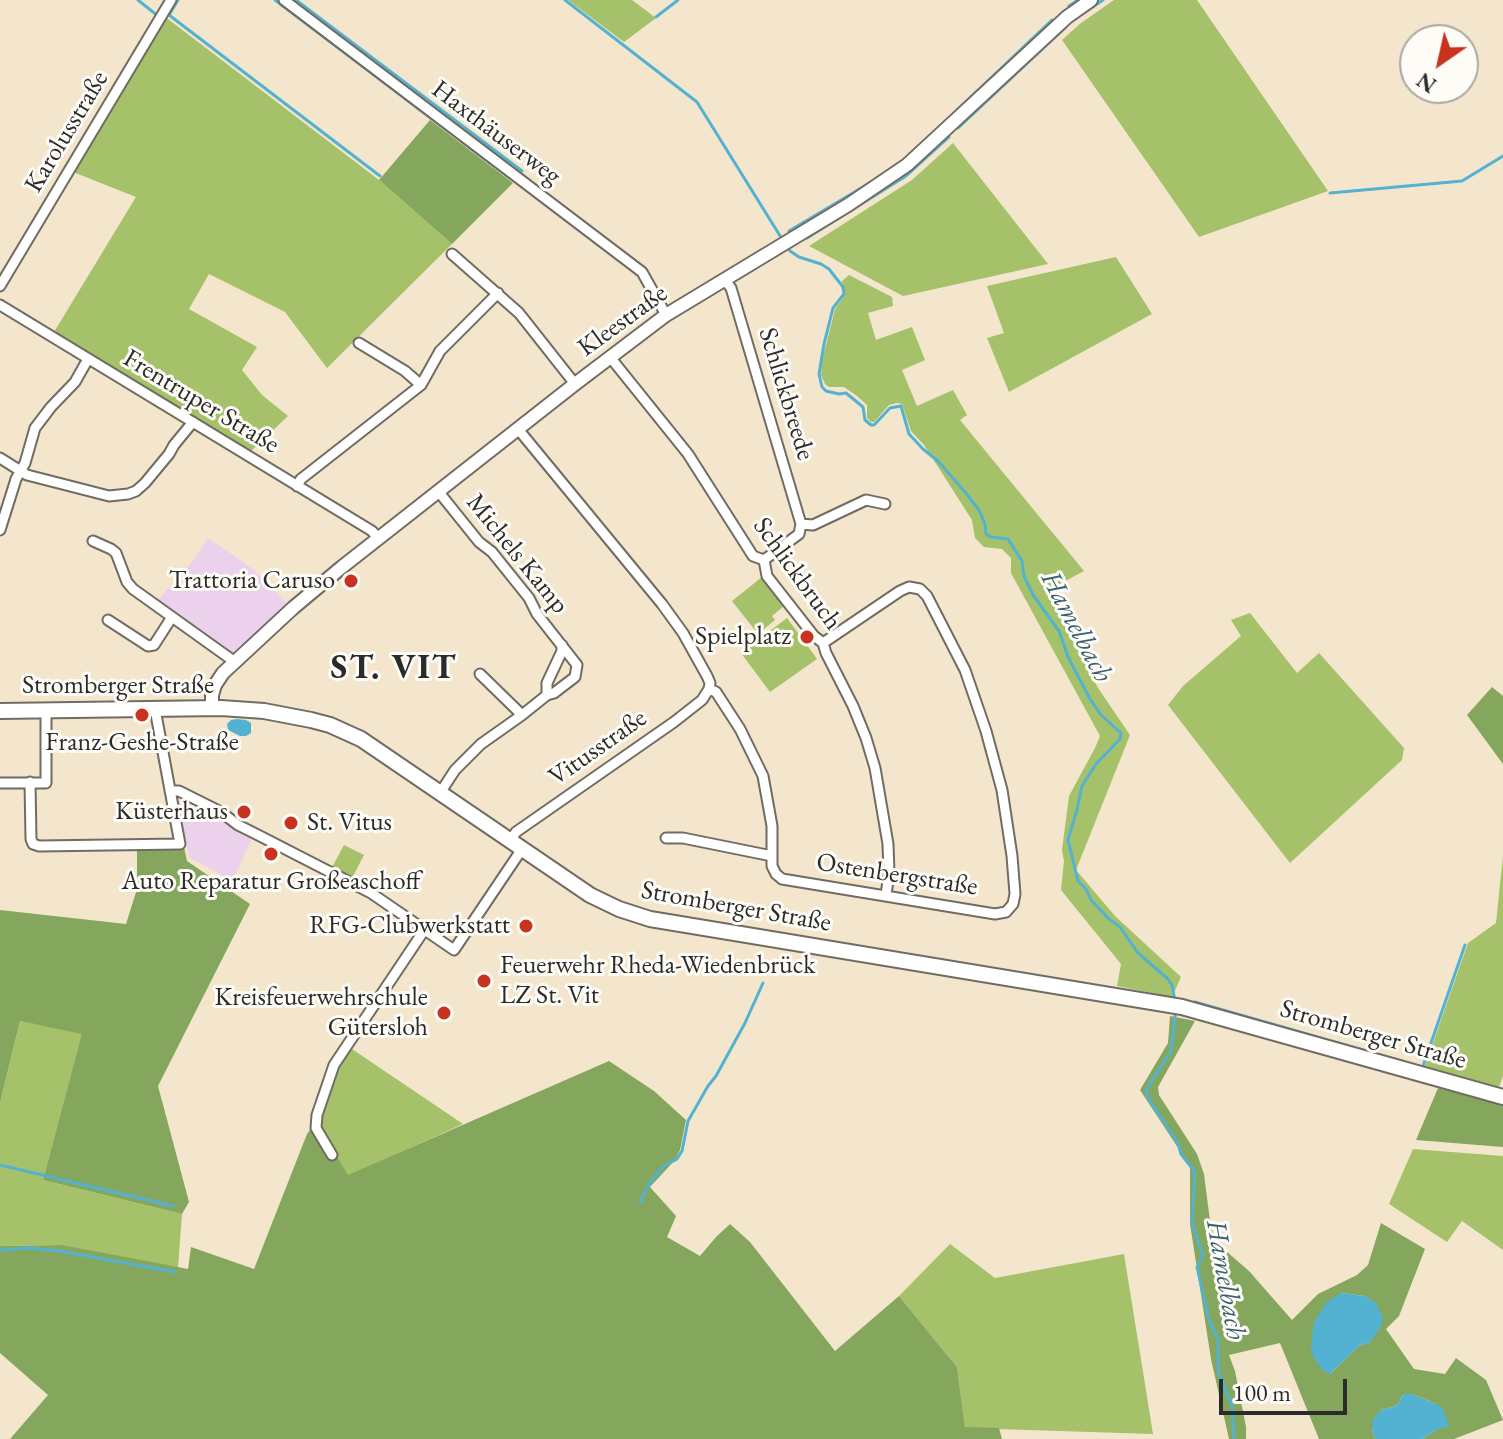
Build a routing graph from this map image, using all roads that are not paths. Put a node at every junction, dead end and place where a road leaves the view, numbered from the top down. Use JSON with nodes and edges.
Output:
{"nodes":[{"id":1,"x":171,"y":0,"type":"edge"},
{"id":2,"x":284,"y":0,"type":"edge"},
{"id":3,"x":1091,"y":0,"type":"edge"},
{"id":4,"x":452,"y":254,"type":"dead end"},
{"id":5,"x":724,"y":279,"type":"junction"},
{"id":6,"x":0,"y":286,"type":"edge"},
{"id":7,"x":498,"y":293,"type":"junction"},
{"id":8,"x":0,"y":305,"type":"edge"},
{"id":9,"x":666,"y":315,"type":"junction"},
{"id":10,"x":359,"y":343,"type":"dead end"},
{"id":11,"x":610,"y":357,"type":"junction"},
{"id":12,"x":92,"y":362,"type":"junction"},
{"id":13,"x":575,"y":384,"type":"junction"},
{"id":14,"x":421,"y":385,"type":"junction"},
{"id":15,"x":193,"y":422,"type":"junction"},
{"id":16,"x":518,"y":429,"type":"junction"},
{"id":17,"x":0,"y":458,"type":"edge"},
{"id":18,"x":20,"y":472,"type":"junction"},
{"id":19,"x":297,"y":486,"type":"junction"},
{"id":20,"x":438,"y":491,"type":"junction"},
{"id":21,"x":885,"y":504,"type":"dead end"},
{"id":22,"x":801,"y":524,"type":"junction"},
{"id":23,"x":0,"y":530,"type":"edge"},
{"id":24,"x":378,"y":538,"type":"junction"},
{"id":25,"x":93,"y":541,"type":"dead end"},
{"id":26,"x":764,"y":560,"type":"junction"},
{"id":27,"x":172,"y":617,"type":"junction"},
{"id":28,"x":108,"y":620,"type":"dead end"},
{"id":29,"x":823,"y":643,"type":"junction"},
{"id":30,"x":562,"y":645,"type":"junction"},
{"id":31,"x":235,"y":662,"type":"junction"},
{"id":32,"x":480,"y":674,"type":"dead end"},
{"id":33,"x":709,"y":689,"type":"junction"},
{"id":34,"x":547,"y":695,"type":"junction"},
{"id":35,"x":212,"y":708,"type":"junction"},
{"id":36,"x":155,"y":709,"type":"junction"},
{"id":37,"x":46,"y":710,"type":"junction"},
{"id":38,"x":0,"y":711,"type":"edge"},
{"id":39,"x":522,"y":715,"type":"junction"},
{"id":40,"x":30,"y":782,"type":"junction"},
{"id":41,"x":0,"y":783,"type":"edge"},
{"id":42,"x":170,"y":791,"type":"junction"},
{"id":43,"x":440,"y":793,"type":"junction"},
{"id":44,"x":666,"y":838,"type":"dead end"},
{"id":45,"x":516,"y":845,"type":"junction"},
{"id":46,"x":772,"y":856,"type":"junction"},
{"id":47,"x":886,"y":895,"type":"junction"},
{"id":48,"x":425,"y":929,"type":"junction"},
{"id":49,"x":1503,"y":1097,"type":"edge"},
{"id":50,"x":332,"y":1155,"type":"dead end"}],
"edges":[{"from":1,"to":6,"type":"street","name":"Karolusstraße"},
{"from":2,"to":9,"type":"street","name":"Haxthäuserweg"},
{"from":3,"to":5,"type":"street","name":"Kleestraße"},
{"from":4,"to":7,"type":"street"},
{"from":5,"to":9,"type":"street","name":"Kleestraße"},
{"from":5,"to":22,"type":"street","name":"Schlickbreede"},
{"from":7,"to":13,"type":"street"},
{"from":7,"to":14,"type":"street"},
{"from":8,"to":12,"type":"street","name":"Frentruper Straße"},
{"from":9,"to":11,"type":"street","name":"Kleestraße"},
{"from":10,"to":14,"type":"street"},
{"from":11,"to":13,"type":"street","name":"Kleestraße"},
{"from":11,"to":26,"type":"street","name":"Schlickbruch"},
{"from":12,"to":15,"type":"street","name":"Frentruper Straße"},
{"from":12,"to":18,"type":"street"},
{"from":13,"to":16,"type":"street","name":"Kleestraße"},
{"from":14,"to":19,"type":"street"},
{"from":15,"to":18,"type":"street"},
{"from":15,"to":19,"type":"street","name":"Frentruper Straße"},
{"from":16,"to":20,"type":"street","name":"Kleestraße"},
{"from":16,"to":33,"type":"street"},
{"from":17,"to":18,"type":"street"},
{"from":18,"to":23,"type":"street"},
{"from":19,"to":24,"type":"street","name":"Frentruper Straße"},
{"from":20,"to":24,"type":"street","name":"Kleestraße"},
{"from":20,"to":30,"type":"street","name":"Michels Kamp"},
{"from":21,"to":22,"type":"street"},
{"from":22,"to":26,"type":"street"},
{"from":24,"to":31,"type":"street","name":"Kleestraße"},
{"from":25,"to":27,"type":"street"},
{"from":26,"to":29,"type":"street","name":"Schlickbruch"},
{"from":27,"to":28,"type":"street"},
{"from":27,"to":31,"type":"street"},
{"from":29,"to":47,"type":"street","name":"Schlickbruch"},
{"from":29,"to":47,"type":"street","name":"Ostenbergstraße"},
{"from":30,"to":34,"type":"street","name":"Michels Kamp"},
{"from":30,"to":34,"type":"street","name":"Michels Kamp"},
{"from":31,"to":35,"type":"street","name":"Kleestraße"},
{"from":32,"to":39,"type":"street"},
{"from":33,"to":45,"type":"street","name":"Vitusstraße"},
{"from":33,"to":46,"type":"street"},
{"from":34,"to":39,"type":"street","name":"Michels Kamp"},
{"from":35,"to":36,"type":"main road","name":"Stromberger Straße"},
{"from":35,"to":43,"type":"main road","name":"Stromberger Straße"},
{"from":36,"to":37,"type":"main road","name":"Stromberger Straße"},
{"from":36,"to":42,"type":"street"},
{"from":37,"to":38,"type":"main road","name":"Stromberger Straße"},
{"from":37,"to":40,"type":"street"},
{"from":39,"to":43,"type":"street","name":"Michels Kamp"},
{"from":40,"to":41,"type":"street"},
{"from":40,"to":42,"type":"street"},
{"from":42,"to":48,"type":"street"},
{"from":43,"to":45,"type":"main road","name":"Stromberger Straße"},
{"from":44,"to":46,"type":"street"},
{"from":45,"to":48,"type":"street","name":"Vitusstraße"},
{"from":45,"to":49,"type":"main road","name":"Stromberger Straße"},
{"from":46,"to":47,"type":"street","name":"Ostenbergstraße"},
{"from":48,"to":50,"type":"street"}]}
